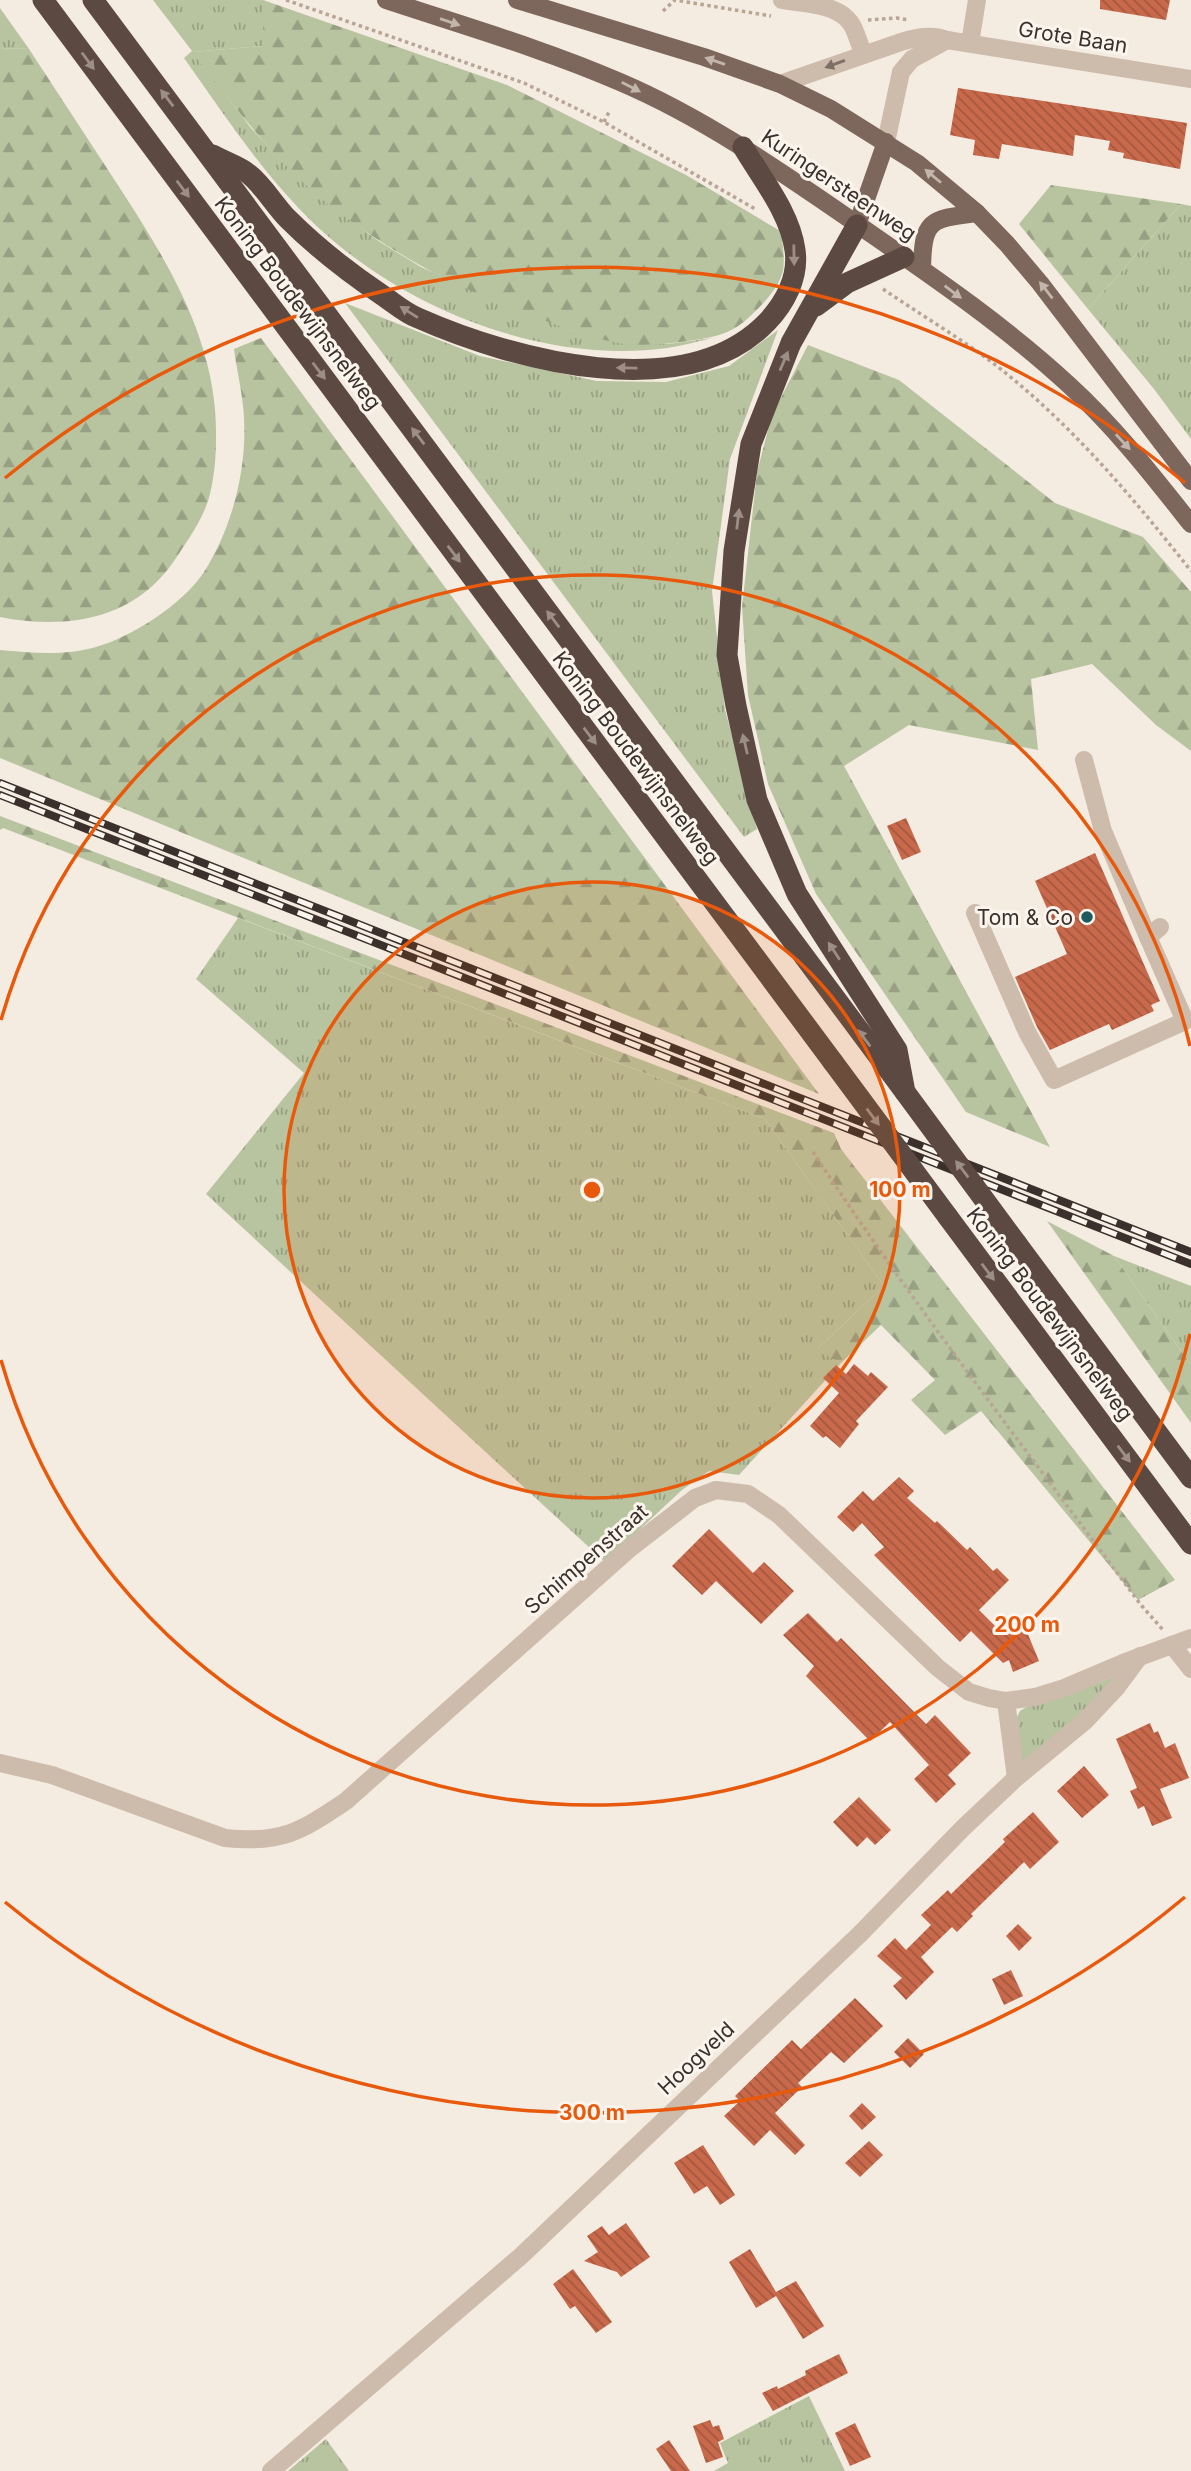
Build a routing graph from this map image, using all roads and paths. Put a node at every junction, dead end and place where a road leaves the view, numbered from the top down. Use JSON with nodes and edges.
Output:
{"nodes":[{"id":1,"x":286,"y":0,"type":"edge"},
{"id":2,"x":386,"y":0,"type":"edge"},
{"id":3,"x":517,"y":0,"type":"edge"},
{"id":4,"x":977,"y":0,"type":"edge"},
{"id":5,"x":45,"y":3,"type":"edge"},
{"id":6,"x":99,"y":8,"type":"edge"},
{"id":7,"x":781,"y":9,"type":"edge"},
{"id":8,"x":663,"y":10,"type":"dead end"},
{"id":9,"x":897,"y":18,"type":"dead end"},
{"id":10,"x":852,"y":25,"type":"junction"},
{"id":11,"x":947,"y":40,"type":"junction"},
{"id":12,"x":971,"y":43,"type":"junction"},
{"id":13,"x":863,"y":54,"type":"junction"},
{"id":14,"x":1191,"y":79,"type":"edge"},
{"id":15,"x":780,"y":84,"type":"junction"},
{"id":16,"x":609,"y":112,"type":"dead end"},
{"id":17,"x":604,"y":122,"type":"junction"},
{"id":18,"x":886,"y":142,"type":"junction"},
{"id":19,"x":743,"y":148,"type":"junction"},
{"id":20,"x":208,"y":153,"type":"junction"},
{"id":21,"x":755,"y":209,"type":"dead end"},
{"id":22,"x":977,"y":214,"type":"junction"},
{"id":23,"x":857,"y":225,"type":"junction"},
{"id":24,"x":904,"y":257,"type":"junction"},
{"id":25,"x":922,"y":269,"type":"junction"},
{"id":26,"x":878,"y":286,"type":"dead end"},
{"id":27,"x":811,"y":309,"type":"junction"},
{"id":28,"x":1189,"y":474,"type":"edge"},
{"id":29,"x":1191,"y":524,"type":"edge"},
{"id":30,"x":1191,"y":571,"type":"edge"},
{"id":31,"x":1084,"y":760,"type":"dead end"},
{"id":32,"x":975,"y":913,"type":"dead end"},
{"id":33,"x":1188,"y":1028,"type":"edge"},
{"id":34,"x":905,"y":1092,"type":"junction"},
{"id":35,"x":813,"y":1152,"type":"dead end"},
{"id":36,"x":1191,"y":1478,"type":"edge"},
{"id":37,"x":1191,"y":1544,"type":"edge"},
{"id":38,"x":1179,"y":1642,"type":"edge"},
{"id":39,"x":1140,"y":1656,"type":"junction"},
{"id":40,"x":1191,"y":1669,"type":"edge"},
{"id":41,"x":1006,"y":1700,"type":"junction"},
{"id":42,"x":0,"y":1763,"type":"edge"},
{"id":43,"x":1016,"y":1778,"type":"junction"},
{"id":44,"x":271,"y":2471,"type":"edge"}],
"edges":[{"from":1,"to":17,"type":"path"},
{"from":2,"to":19,"type":"main road","name":"Kuringersteenweg","one_way":true},
{"from":15,"to":3,"type":"main road","one_way":true},
{"from":4,"to":12,"type":"street"},
{"from":5,"to":37,"type":"highway","name":"Koning Boudewijnsnelweg","one_way":true,"bridge":true},
{"from":20,"to":6,"type":"highway","name":"Koning Boudewijnsnelweg","one_way":true},
{"from":7,"to":8,"type":"path"},
{"from":7,"to":10,"type":"street"},
{"from":9,"to":10,"type":"path"},
{"from":10,"to":13,"type":"street"},
{"from":11,"to":12,"type":"street","name":"Grote Baan"},
{"from":11,"to":13,"type":"street","name":"Grote Baan"},
{"from":11,"to":18,"type":"street"},
{"from":12,"to":14,"type":"street","name":"Grote Baan"},
{"from":13,"to":15,"type":"street","name":"Grote Baan","one_way":true},
{"from":15,"to":18,"type":"main road"},
{"from":16,"to":17,"type":"path"},
{"from":17,"to":21,"type":"path"},
{"from":22,"to":18,"type":"main road","one_way":true},
{"from":18,"to":23,"type":"main road"},
{"from":19,"to":20,"type":"highway","one_way":true},
{"from":19,"to":23,"type":"main road","name":"Kuringersteenweg"},
{"from":34,"to":20,"type":"highway","name":"Koning Boudewijnsnelweg","one_way":true},
{"from":22,"to":25,"type":"main road"},
{"from":28,"to":22,"type":"main road","one_way":true},
{"from":23,"to":24,"type":"main road","name":"Kuringersteenweg"},
{"from":23,"to":27,"type":"highway"},
{"from":24,"to":25,"type":"main road","name":"Kuringersteenweg"},
{"from":24,"to":27,"type":"highway"},
{"from":25,"to":29,"type":"main road","name":"Kuringersteenweg","one_way":true},
{"from":26,"to":30,"type":"path"},
{"from":34,"to":27,"type":"highway","one_way":true},
{"from":31,"to":33,"type":"street"},
{"from":32,"to":33,"type":"street"},
{"from":36,"to":34,"type":"highway","name":"Koning Boudewijnsnelweg","one_way":true,"bridge":true},
{"from":35,"to":38,"type":"path"},
{"from":38,"to":39,"type":"street","name":"Schimpenstraat"},
{"from":38,"to":40,"type":"street"},
{"from":39,"to":41,"type":"street","name":"Schimpenstraat"},
{"from":39,"to":43,"type":"street","name":"Hoogveld"},
{"from":41,"to":42,"type":"street","name":"Schimpenstraat"},
{"from":41,"to":43,"type":"street"},
{"from":43,"to":44,"type":"street","name":"Hoogveld"}]}
